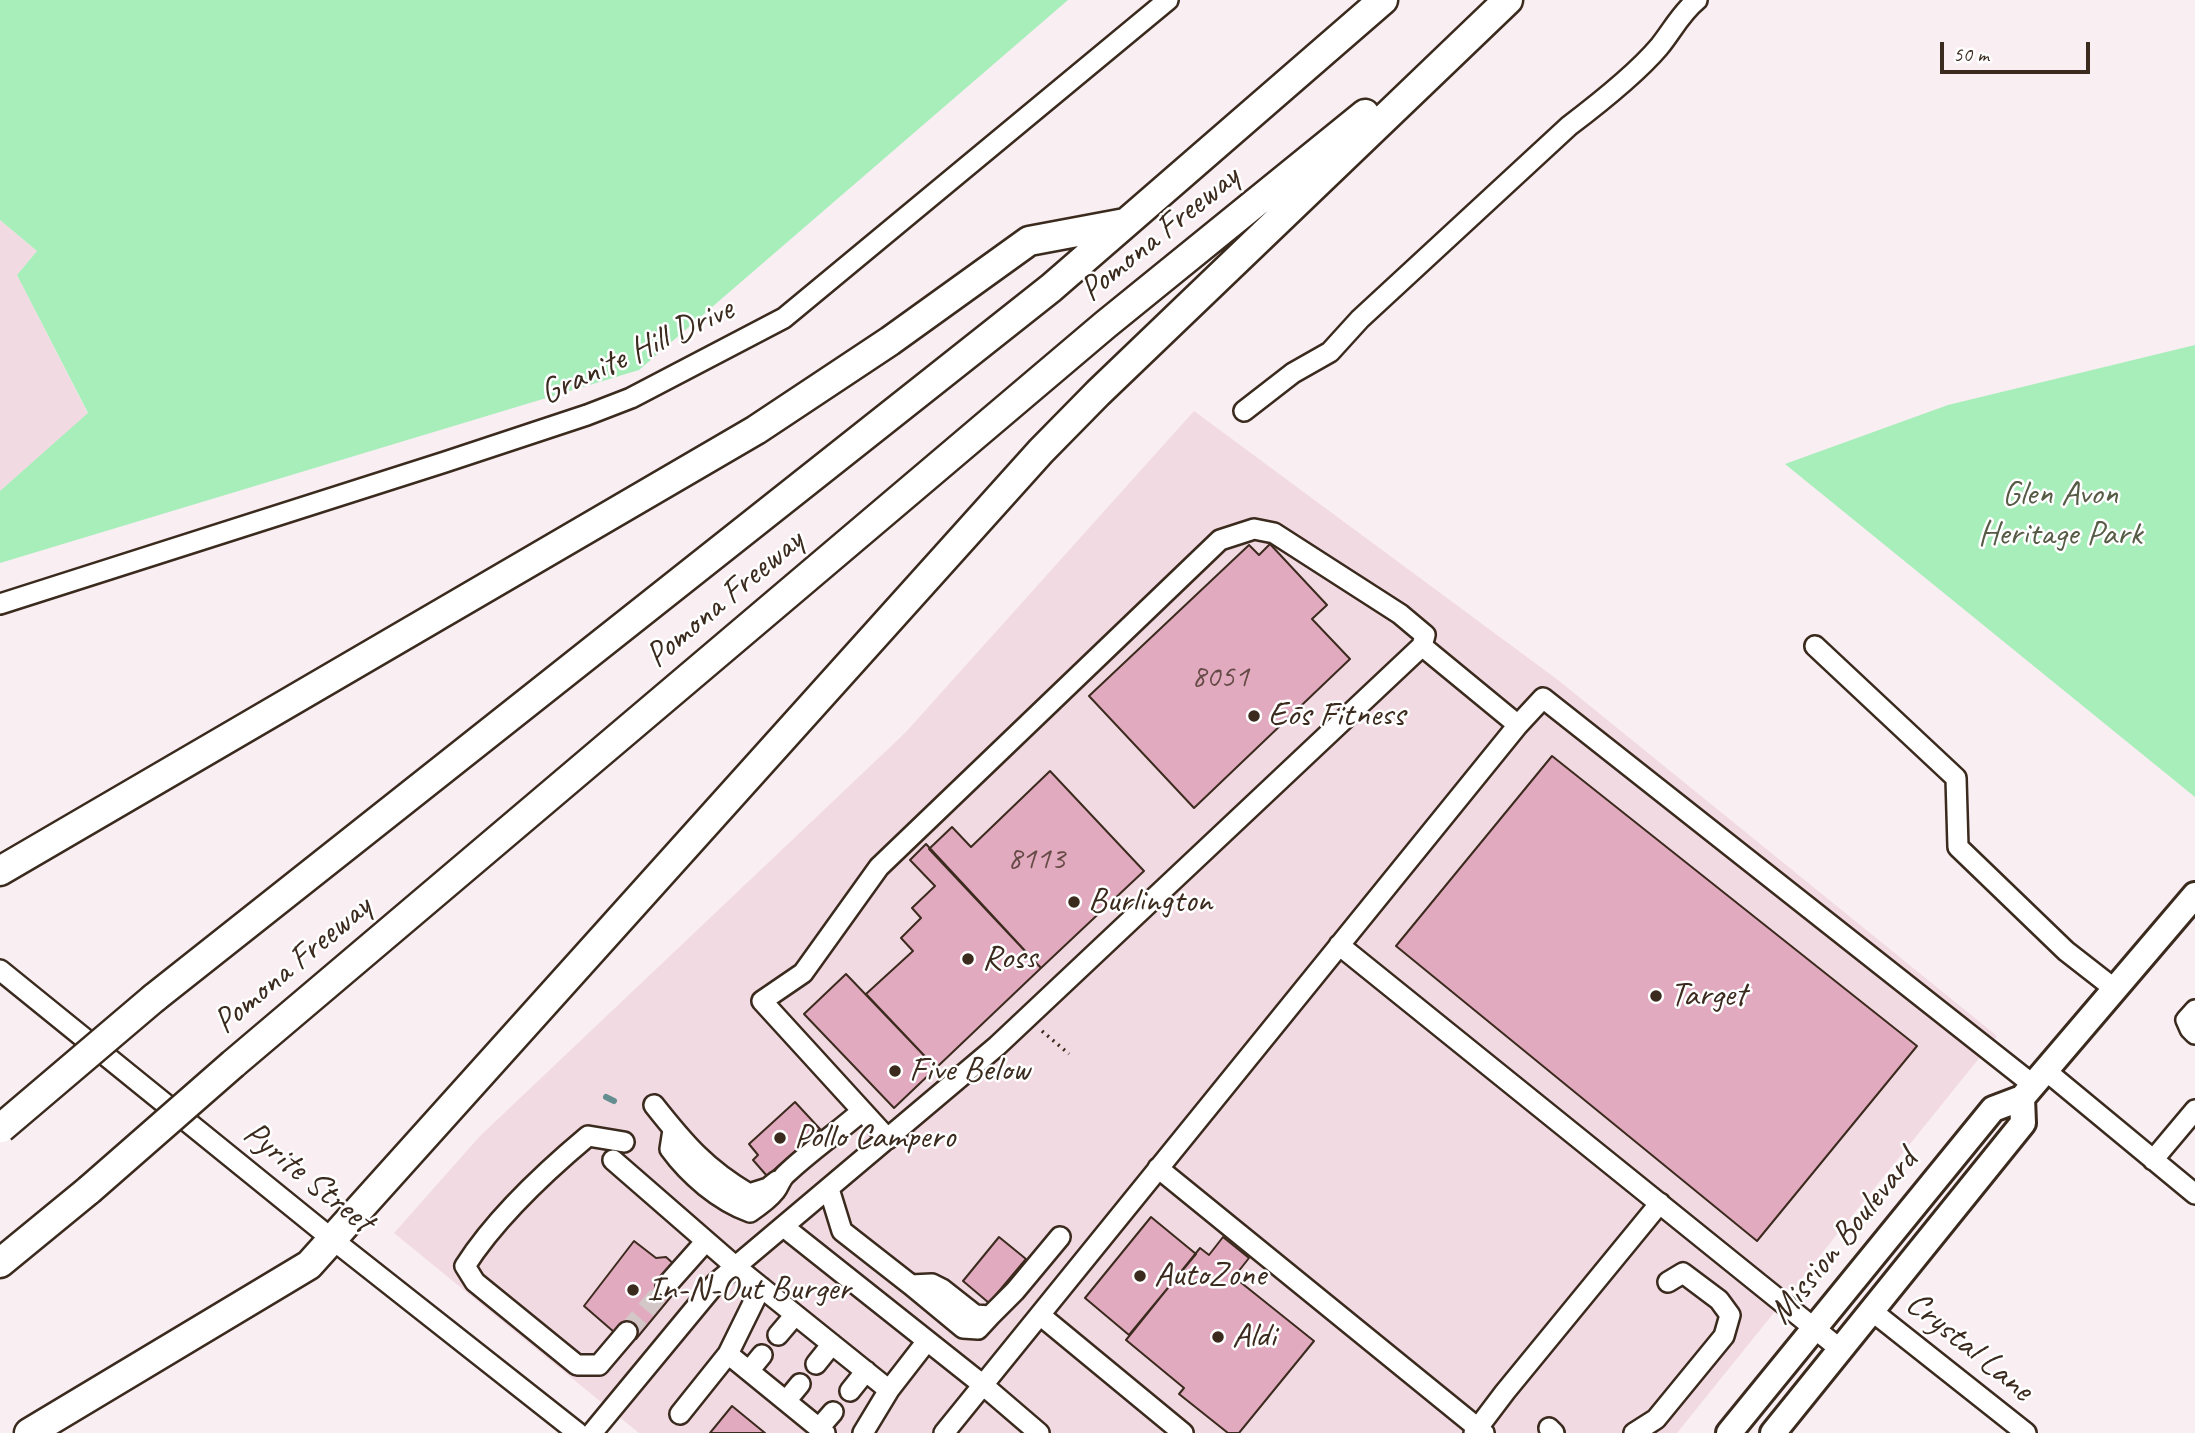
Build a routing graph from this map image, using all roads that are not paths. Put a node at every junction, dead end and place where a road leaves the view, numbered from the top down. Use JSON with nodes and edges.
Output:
{"nodes":[{"id":1,"x":1168,"y":0,"type":"edge"},
{"id":2,"x":1383,"y":0,"type":"edge"},
{"id":3,"x":1507,"y":0,"type":"edge"},
{"id":4,"x":1697,"y":0,"type":"edge"},
{"id":5,"x":1128,"y":223,"type":"junction"},
{"id":6,"x":1244,"y":411,"type":"dead end"},
{"id":7,"x":0,"y":604,"type":"edge"},
{"id":8,"x":1422,"y":646,"type":"junction"},
{"id":9,"x":1815,"y":646,"type":"dead end"},
{"id":10,"x":1518,"y":725,"type":"junction"},
{"id":11,"x":0,"y":871,"type":"edge"},
{"id":12,"x":2195,"y":895,"type":"edge"},
{"id":13,"x":1339,"y":945,"type":"junction"},
{"id":14,"x":0,"y":970,"type":"edge"},
{"id":15,"x":2116,"y":990,"type":"junction"},
{"id":16,"x":2195,"y":1010,"type":"edge"},
{"id":17,"x":2195,"y":1034,"type":"edge"},
{"id":18,"x":2033,"y":1084,"type":"junction"},
{"id":19,"x":654,"y":1105,"type":"dead end"},
{"id":20,"x":2195,"y":1110,"type":"edge"},
{"id":21,"x":862,"y":1111,"type":"junction"},
{"id":22,"x":1,"y":1128,"type":"edge"},
{"id":23,"x":888,"y":1139,"type":"junction"},
{"id":24,"x":624,"y":1142,"type":"dead end"},
{"id":25,"x":613,"y":1160,"type":"dead end"},
{"id":26,"x":2153,"y":1160,"type":"junction"},
{"id":27,"x":1158,"y":1168,"type":"junction"},
{"id":28,"x":829,"y":1189,"type":"junction"},
{"id":29,"x":2195,"y":1194,"type":"edge"},
{"id":30,"x":1660,"y":1203,"type":"junction"},
{"id":31,"x":784,"y":1227,"type":"junction"},
{"id":32,"x":1059,"y":1237,"type":"dead end"},
{"id":33,"x":332,"y":1239,"type":"junction"},
{"id":34,"x":706,"y":1241,"type":"junction"},
{"id":35,"x":0,"y":1263,"type":"edge"},
{"id":36,"x":736,"y":1267,"type":"junction"},
{"id":37,"x":1668,"y":1283,"type":"dead end"},
{"id":38,"x":666,"y":1286,"type":"tunnel mouth"},
{"id":39,"x":761,"y":1287,"type":"junction"},
{"id":40,"x":1872,"y":1311,"type":"junction"},
{"id":41,"x":795,"y":1314,"type":"junction"},
{"id":42,"x":1040,"y":1315,"type":"junction"},
{"id":43,"x":1814,"y":1328,"type":"junction"},
{"id":44,"x":627,"y":1332,"type":"tunnel mouth"},
{"id":45,"x":778,"y":1335,"type":"dead end"},
{"id":46,"x":927,"y":1341,"type":"junction"},
{"id":47,"x":832,"y":1344,"type":"junction"},
{"id":48,"x":1840,"y":1349,"type":"junction"},
{"id":49,"x":728,"y":1354,"type":"junction"},
{"id":50,"x":762,"y":1355,"type":"dead end"},
{"id":51,"x":816,"y":1364,"type":"dead end"},
{"id":52,"x":749,"y":1371,"type":"junction"},
{"id":53,"x":866,"y":1371,"type":"junction"},
{"id":54,"x":800,"y":1384,"type":"dead end"},
{"id":55,"x":983,"y":1385,"type":"junction"},
{"id":56,"x":889,"y":1390,"type":"junction"},
{"id":57,"x":849,"y":1391,"type":"dead end"},
{"id":58,"x":786,"y":1401,"type":"junction"},
{"id":59,"x":833,"y":1412,"type":"dead end"},
{"id":60,"x":680,"y":1414,"type":"dead end"},
{"id":61,"x":1654,"y":1426,"type":"edge"},
{"id":62,"x":1782,"y":1430,"type":"edge"},
{"id":63,"x":822,"y":1431,"type":"edge"},
{"id":64,"x":1479,"y":1431,"type":"edge"},
{"id":65,"x":29,"y":1433,"type":"edge"},
{"id":66,"x":578,"y":1433,"type":"edge"},
{"id":67,"x":592,"y":1433,"type":"edge"},
{"id":68,"x":863,"y":1433,"type":"edge"},
{"id":69,"x":944,"y":1433,"type":"edge"},
{"id":70,"x":1039,"y":1433,"type":"edge"},
{"id":71,"x":1183,"y":1433,"type":"edge"},
{"id":72,"x":1634,"y":1433,"type":"edge"},
{"id":73,"x":1729,"y":1433,"type":"edge"},
{"id":74,"x":2026,"y":1433,"type":"edge"}],
"edges":[{"from":1,"to":7,"type":"street","name":"Granite Hill Drive"},
{"from":2,"to":5,"type":"highway","name":"Pomona Freeway"},
{"from":3,"to":33,"type":"highway"},
{"from":3,"to":35,"type":"highway","name":"Pomona Freeway","bridge":true},
{"from":4,"to":6,"type":"street"},
{"from":5,"to":11,"type":"highway"},
{"from":5,"to":22,"type":"highway","name":"Pomona Freeway","bridge":true},
{"from":8,"to":10,"type":"street"},
{"from":8,"to":21,"type":"street"},
{"from":8,"to":23,"type":"street"},
{"from":9,"to":15,"type":"street"},
{"from":10,"to":13,"type":"street"},
{"from":10,"to":18,"type":"street"},
{"from":12,"to":15,"type":"main road","name":"Mission Boulevard"},
{"from":13,"to":27,"type":"street"},
{"from":13,"to":30,"type":"street"},
{"from":14,"to":33,"type":"street","name":"Pyrite Street"},
{"from":15,"to":18,"type":"main road","name":"Mission Boulevard"},
{"from":16,"to":17,"type":"street"},
{"from":18,"to":26,"type":"street"},
{"from":18,"to":40,"type":"main road","name":"Mission Boulevard"},
{"from":18,"to":43,"type":"main road","name":"Mission Boulevard"},
{"from":19,"to":21,"type":"street"},
{"from":20,"to":26,"type":"street"},
{"from":21,"to":23,"type":"street"},
{"from":23,"to":28,"type":"street"},
{"from":24,"to":44,"type":"street"},
{"from":25,"to":34,"type":"street"},
{"from":26,"to":29,"type":"street"},
{"from":27,"to":42,"type":"street"},
{"from":27,"to":64,"type":"street"},
{"from":28,"to":31,"type":"street"},
{"from":28,"to":32,"type":"street"},
{"from":30,"to":43,"type":"street"},
{"from":30,"to":64,"type":"street"},
{"from":31,"to":36,"type":"street"},
{"from":31,"to":46,"type":"street"},
{"from":33,"to":65,"type":"highway"},
{"from":33,"to":66,"type":"street","name":"Pyrite Street"},
{"from":34,"to":36,"type":"street"},
{"from":34,"to":38,"type":"street"},
{"from":36,"to":39,"type":"street"},
{"from":36,"to":67,"type":"street"},
{"from":37,"to":61,"type":"street"},
{"from":39,"to":41,"type":"street"},
{"from":39,"to":49,"type":"street"},
{"from":40,"to":48,"type":"main road","name":"Mission Boulevard"},
{"from":40,"to":74,"type":"street","name":"Crystal Lane"},
{"from":41,"to":45,"type":"street"},
{"from":41,"to":47,"type":"street"},
{"from":42,"to":55,"type":"street"},
{"from":42,"to":71,"type":"street"},
{"from":43,"to":48,"type":"street"},
{"from":43,"to":73,"type":"main road","name":"Mission Boulevard"},
{"from":46,"to":55,"type":"street"},
{"from":46,"to":56,"type":"street"},
{"from":47,"to":51,"type":"street"},
{"from":47,"to":53,"type":"street"},
{"from":48,"to":62,"type":"main road","name":"Mission Boulevard"},
{"from":49,"to":52,"type":"street"},
{"from":49,"to":60,"type":"street"},
{"from":50,"to":52,"type":"street"},
{"from":52,"to":58,"type":"street"},
{"from":53,"to":56,"type":"street"},
{"from":53,"to":57,"type":"street"},
{"from":54,"to":58,"type":"street"},
{"from":55,"to":69,"type":"street"},
{"from":55,"to":70,"type":"street"},
{"from":56,"to":68,"type":"street"},
{"from":58,"to":63,"type":"street"},
{"from":59,"to":63,"type":"street"},
{"from":61,"to":72,"type":"street"}]}
